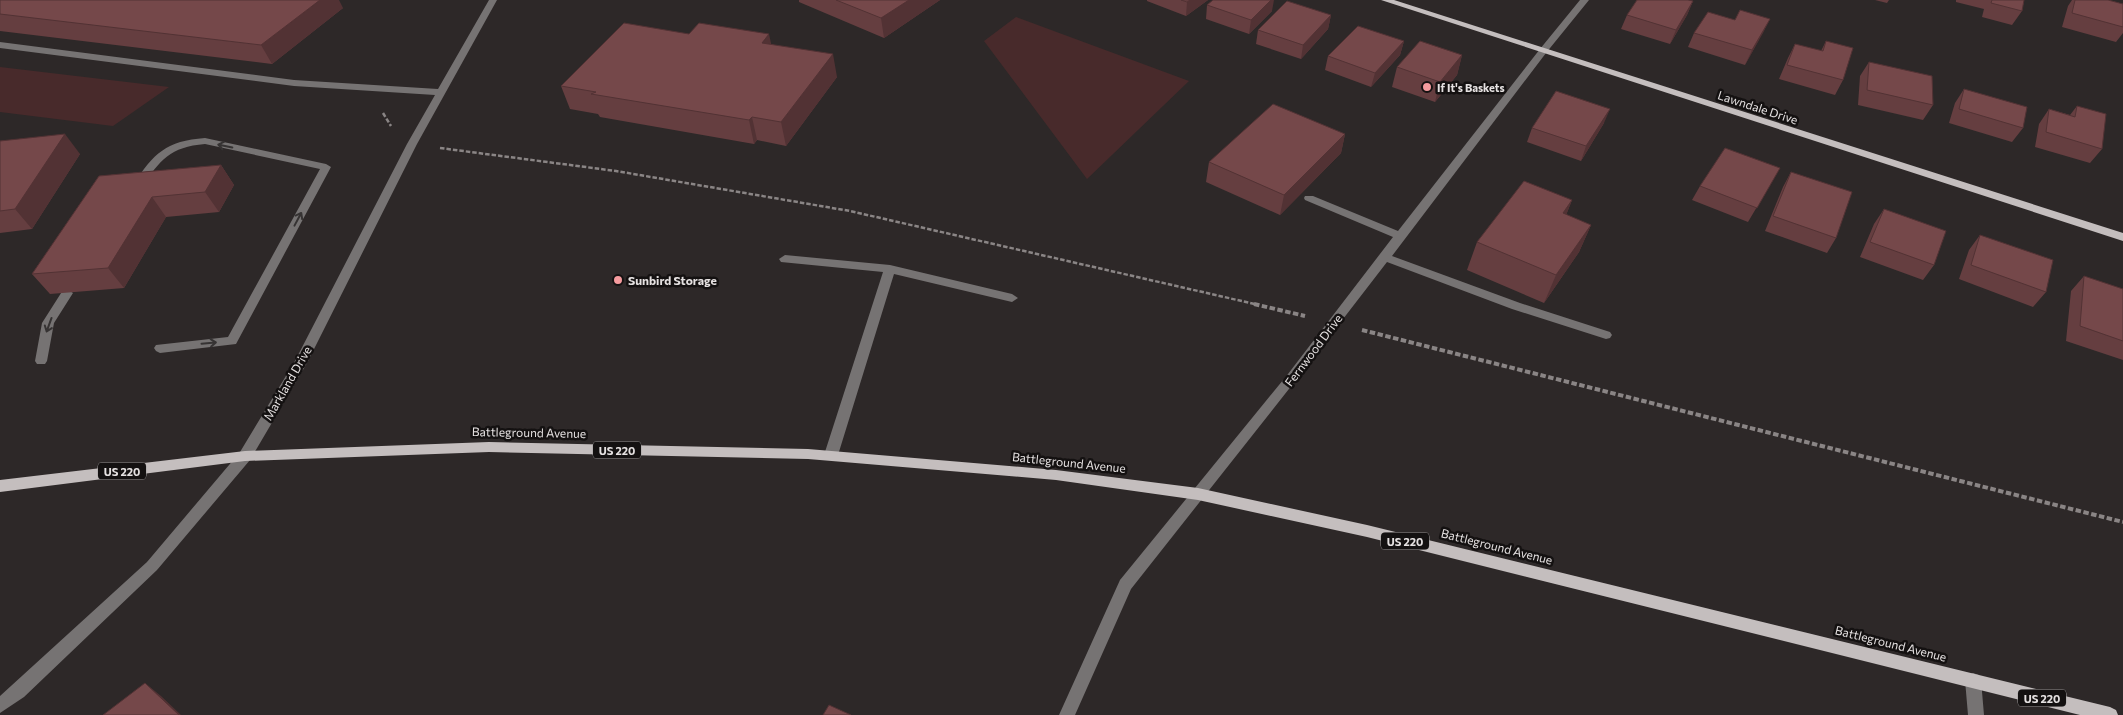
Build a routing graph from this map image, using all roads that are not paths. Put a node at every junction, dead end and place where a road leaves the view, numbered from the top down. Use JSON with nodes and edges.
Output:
{"nodes":[{"id":1,"x":493,"y":0,"type":"edge"},
{"id":2,"x":1385,"y":0,"type":"edge"},
{"id":3,"x":1585,"y":0,"type":"edge"},
{"id":4,"x":0,"y":45,"type":"edge"},
{"id":5,"x":1543,"y":51,"type":"junction"},
{"id":6,"x":441,"y":92,"type":"junction"},
{"id":7,"x":132,"y":194,"type":"edge"},
{"id":8,"x":1309,"y":198,"type":"dead end"},
{"id":9,"x":1400,"y":236,"type":"junction"},
{"id":10,"x":2123,"y":237,"type":"edge"},
{"id":11,"x":1384,"y":257,"type":"junction"},
{"id":12,"x":785,"y":259,"type":"dead end"},
{"id":13,"x":890,"y":269,"type":"junction"},
{"id":14,"x":68,"y":293,"type":"edge"},
{"id":15,"x":1012,"y":298,"type":"dead end"},
{"id":16,"x":1606,"y":335,"type":"dead end"},
{"id":17,"x":160,"y":348,"type":"dead end"},
{"id":18,"x":41,"y":361,"type":"dead end"},
{"id":19,"x":831,"y":455,"type":"junction"},
{"id":20,"x":245,"y":456,"type":"junction"},
{"id":21,"x":0,"y":486,"type":"edge"},
{"id":22,"x":1198,"y":494,"type":"junction"},
{"id":23,"x":1973,"y":680,"type":"junction"},
{"id":24,"x":0,"y":706,"type":"edge"},
{"id":25,"x":1067,"y":715,"type":"edge"},
{"id":26,"x":1976,"y":715,"type":"edge"},
{"id":27,"x":2110,"y":715,"type":"edge"}],
"edges":[{"from":1,"to":6,"type":"street","name":"Markland Drive"},
{"from":2,"to":5,"type":"main road","name":"Lawndale Drive"},
{"from":3,"to":5,"type":"street","name":"Fernwood Drive"},
{"from":4,"to":6,"type":"street"},
{"from":5,"to":9,"type":"street","name":"Fernwood Drive"},
{"from":5,"to":10,"type":"main road","name":"Lawndale Drive"},
{"from":6,"to":20,"type":"street","name":"Markland Drive"},
{"from":17,"to":7,"type":"street","one_way":true},
{"from":8,"to":9,"type":"street"},
{"from":9,"to":11,"type":"street","name":"Fernwood Drive"},
{"from":11,"to":16,"type":"street"},
{"from":11,"to":22,"type":"street","name":"Fernwood Drive"},
{"from":12,"to":13,"type":"street"},
{"from":13,"to":15,"type":"street"},
{"from":13,"to":19,"type":"street"},
{"from":14,"to":18,"type":"street","one_way":true},
{"from":19,"to":20,"type":"main road","name":"Battleground Avenue","number":"US 220"},
{"from":19,"to":22,"type":"main road","name":"Battleground Avenue","number":"US 220"},
{"from":20,"to":21,"type":"main road","name":"Battleground Avenue","number":"US 220"},
{"from":20,"to":24,"type":"street","name":"Markland Drive"},
{"from":22,"to":23,"type":"main road","name":"Battleground Avenue","number":"US 220"},
{"from":22,"to":25,"type":"street","name":"Fernwood Drive"},
{"from":23,"to":26,"type":"street"},
{"from":23,"to":27,"type":"main road","name":"Battleground Avenue","number":"US 220"}]}
